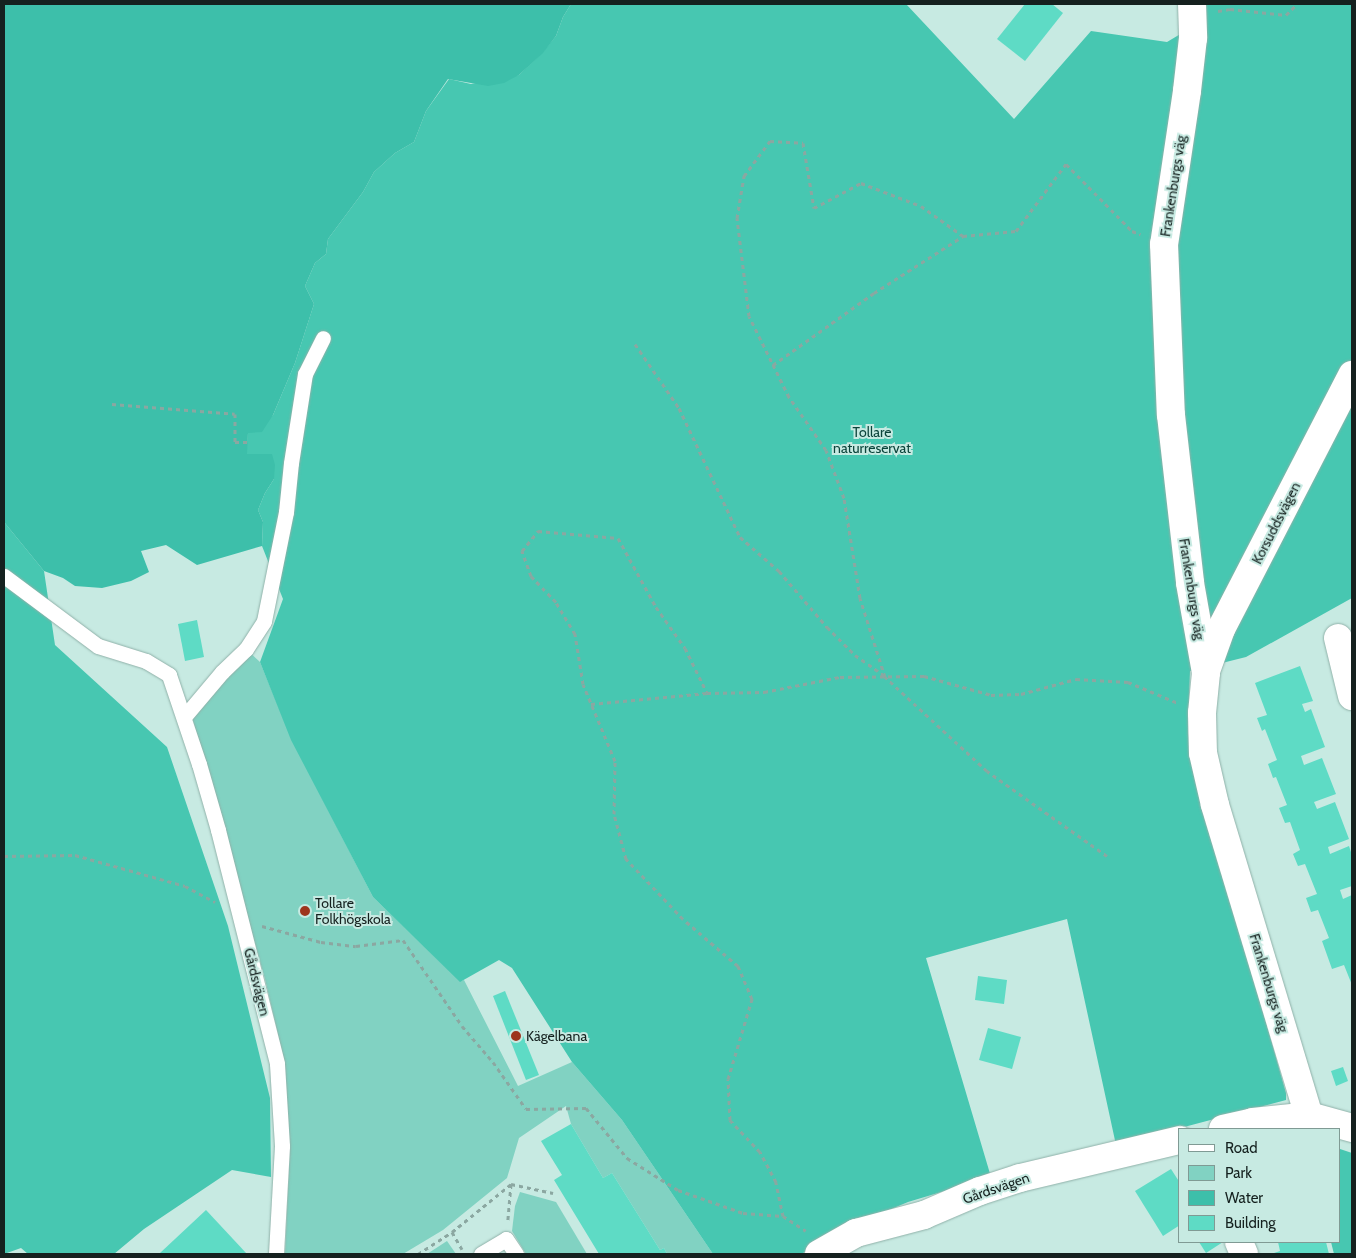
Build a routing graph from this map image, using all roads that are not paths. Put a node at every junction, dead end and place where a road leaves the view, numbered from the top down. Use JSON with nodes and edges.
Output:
{"nodes":[{"id":1,"x":1192,"y":9,"type":"edge"},
{"id":2,"x":323,"y":338,"type":"dead end"},
{"id":3,"x":1352,"y":375,"type":"edge"},
{"id":4,"x":4,"y":576,"type":"edge"},
{"id":5,"x":1338,"y":638,"type":"dead end"},
{"id":6,"x":1206,"y":673,"type":"junction"},
{"id":7,"x":1352,"y":696,"type":"edge"},
{"id":8,"x":184,"y":717,"type":"junction"},
{"id":9,"x":1309,"y":1116,"type":"junction"},
{"id":10,"x":1228,"y":1128,"type":"edge"},
{"id":11,"x":1352,"y":1128,"type":"edge"},
{"id":12,"x":1178,"y":1140,"type":"edge"},
{"id":13,"x":825,"y":1250,"type":"edge"},
{"id":14,"x":276,"y":1254,"type":"edge"},
{"id":15,"x":481,"y":1254,"type":"edge"},
{"id":16,"x":516,"y":1254,"type":"edge"}],
"edges":[{"from":1,"to":6,"type":"street","name":"Frankenburgs väg"},
{"from":2,"to":8,"type":"lane"},
{"from":3,"to":6,"type":"street","name":"Korsuddsvägen"},
{"from":4,"to":8,"type":"lane","name":"Gårdsvägen"},
{"from":5,"to":7,"type":"street"},
{"from":6,"to":9,"type":"street","name":"Frankenburgs väg"},
{"from":8,"to":14,"type":"lane","name":"Gårdsvägen"},
{"from":9,"to":10,"type":"street"},
{"from":9,"to":11,"type":"street"},
{"from":12,"to":13,"type":"street","name":"Gårdsvägen"},
{"from":15,"to":16,"type":"lane"}]}
